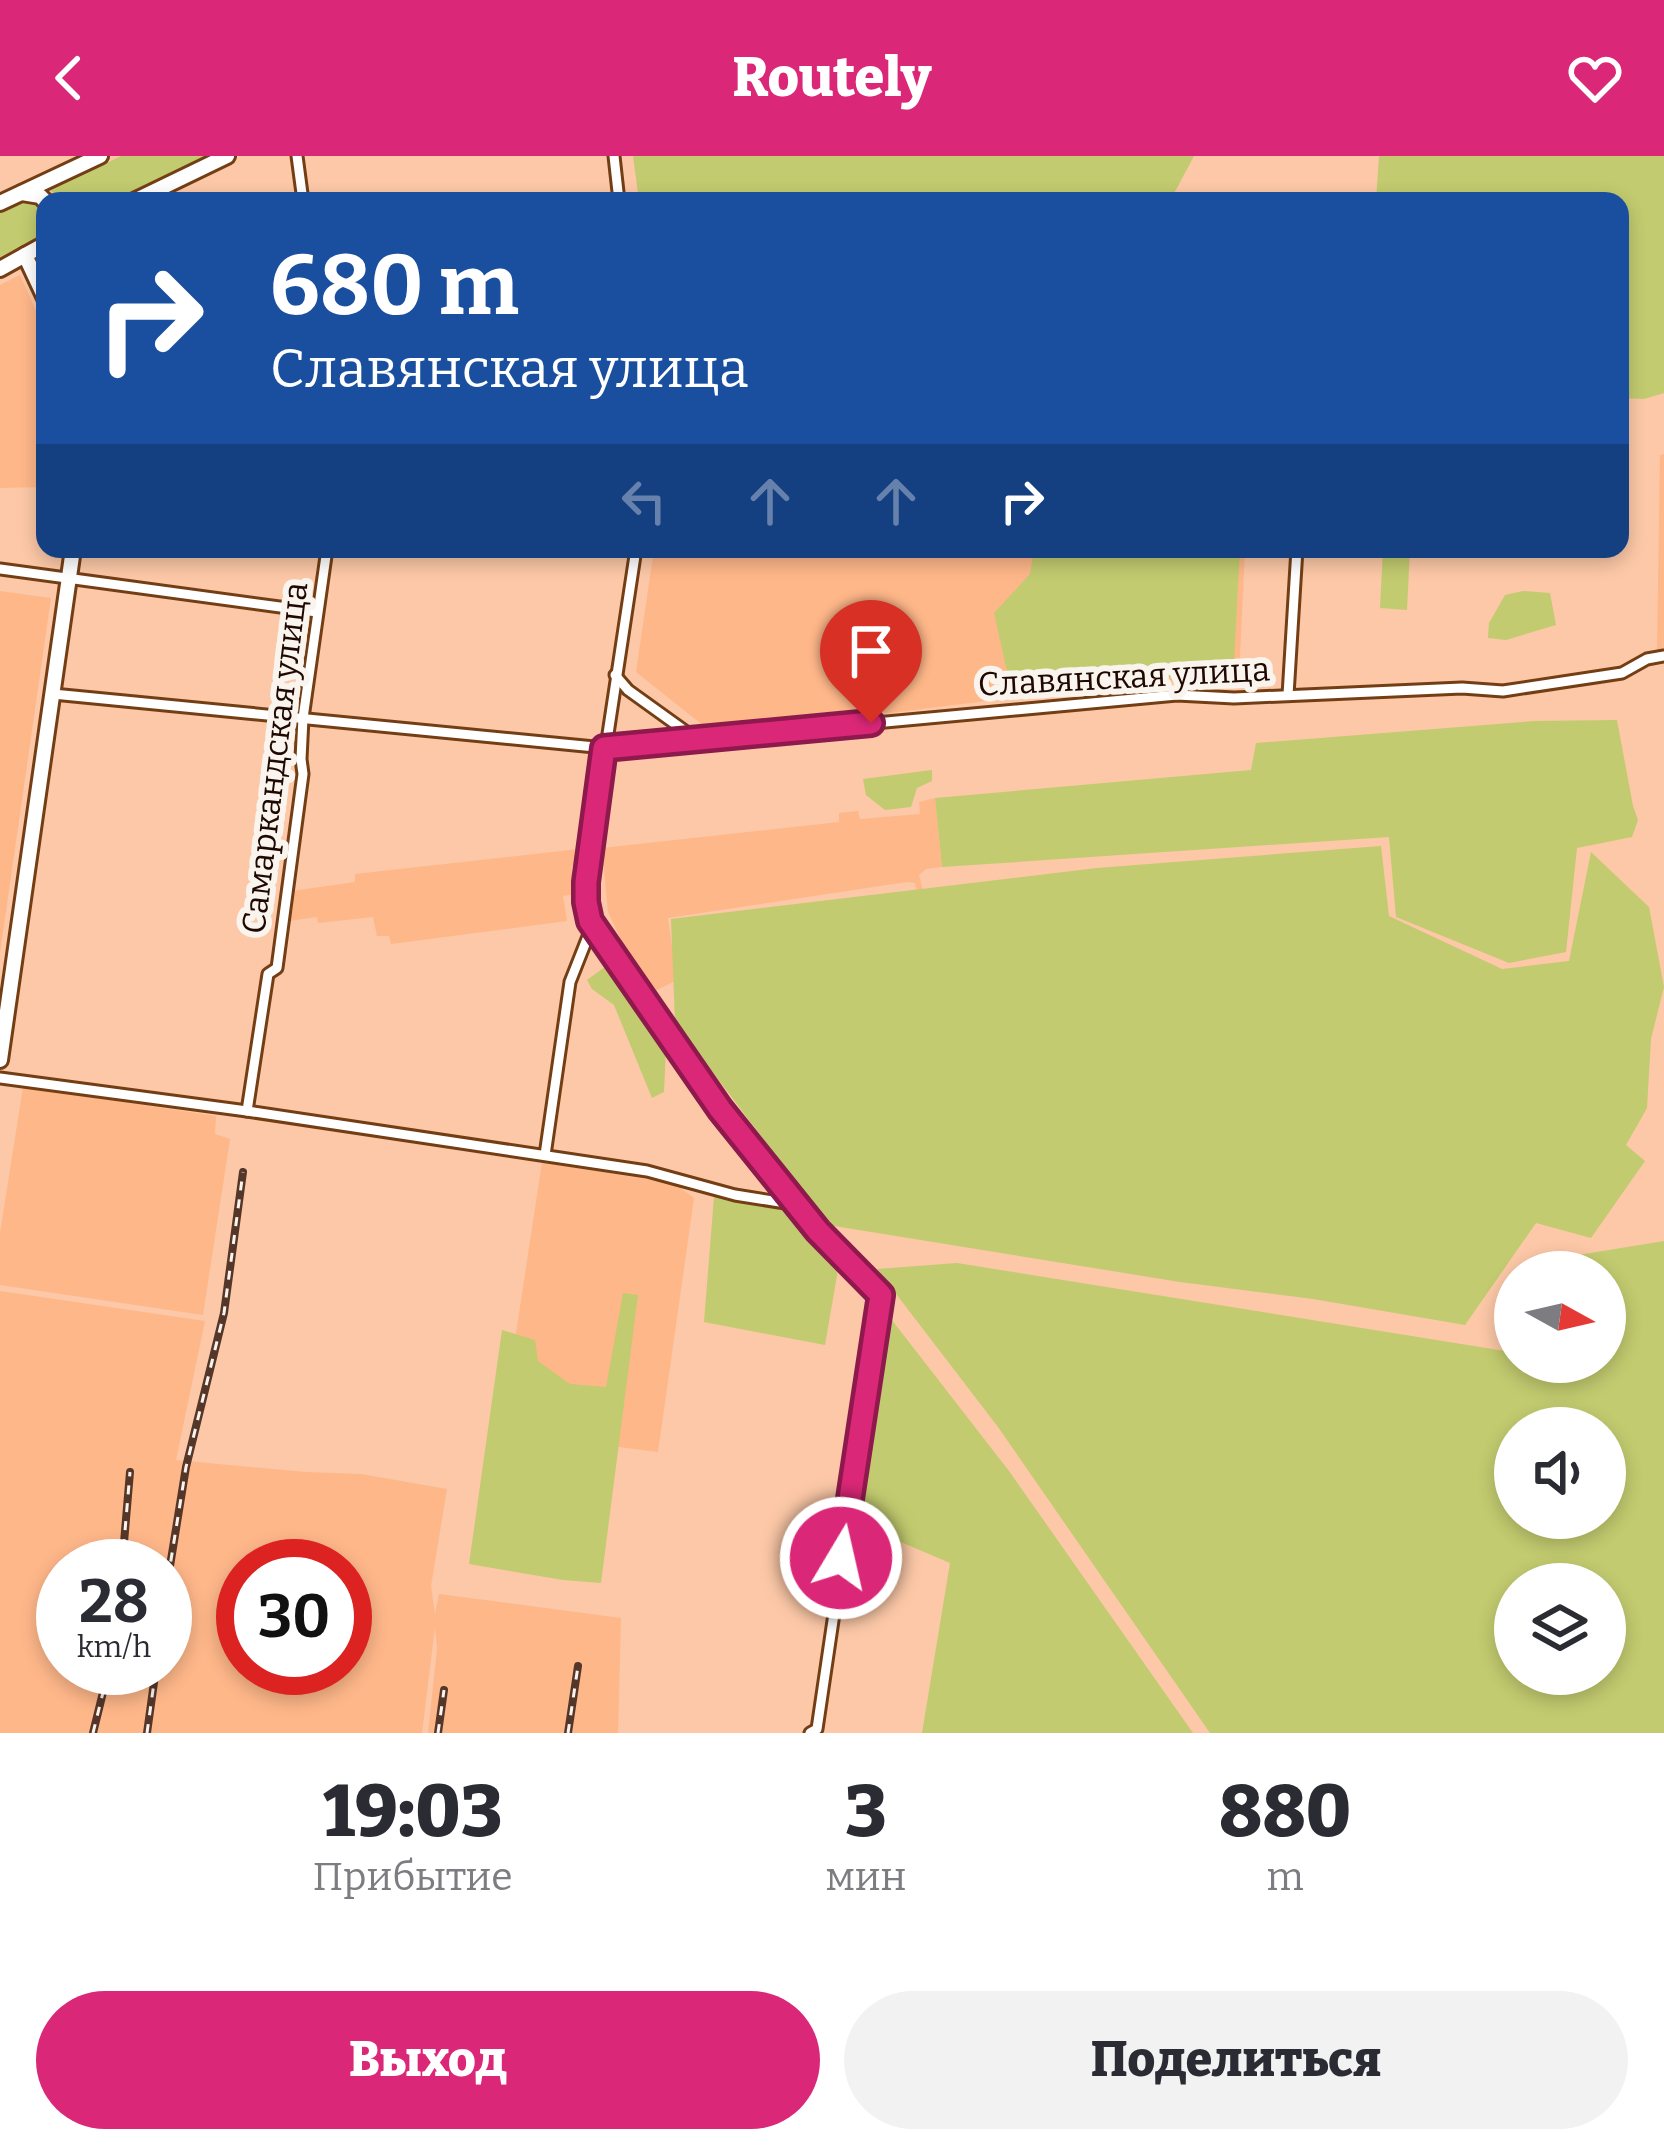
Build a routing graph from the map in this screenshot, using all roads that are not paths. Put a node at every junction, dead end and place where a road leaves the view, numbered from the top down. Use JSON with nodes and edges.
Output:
{"nodes":[{"id":1,"x":100,"y":156,"type":"edge"},
{"id":2,"x":227,"y":156,"type":"edge"},
{"id":3,"x":297,"y":156,"type":"edge"},
{"id":4,"x":614,"y":156,"type":"edge"},
{"id":5,"x":153,"y":192,"type":"edge"},
{"id":6,"x":302,"y":192,"type":"edge"},
{"id":7,"x":618,"y":192,"type":"edge"},
{"id":8,"x":22,"y":193,"type":"junction"},
{"id":9,"x":36,"y":195,"type":"edge"},
{"id":10,"x":0,"y":203,"type":"edge"},
{"id":11,"x":36,"y":249,"type":"edge"},
{"id":12,"x":25,"y":255,"type":"junction"},
{"id":13,"x":0,"y":268,"type":"edge"},
{"id":14,"x":36,"y":279,"type":"edge"},
{"id":15,"x":72,"y":558,"type":"edge"},
{"id":16,"x":326,"y":558,"type":"edge"},
{"id":17,"x":634,"y":558,"type":"edge"},
{"id":18,"x":1296,"y":558,"type":"edge"},
{"id":19,"x":0,"y":569,"type":"edge"},
{"id":20,"x":69,"y":579,"type":"junction"},
{"id":21,"x":317,"y":612,"type":"junction"},
{"id":22,"x":1664,"y":656,"type":"edge"},
{"id":23,"x":615,"y":675,"type":"junction"},
{"id":24,"x":52,"y":694,"type":"junction"},
{"id":25,"x":1288,"y":695,"type":"junction"},
{"id":26,"x":303,"y":718,"type":"junction"},
{"id":27,"x":704,"y":740,"type":"junction"},
{"id":28,"x":604,"y":748,"type":"junction"},
{"id":29,"x":590,"y":921,"type":"junction"},
{"id":30,"x":0,"y":1060,"type":"edge"},
{"id":31,"x":0,"y":1078,"type":"edge"},
{"id":32,"x":247,"y":1111,"type":"junction"},
{"id":33,"x":545,"y":1155,"type":"junction"},
{"id":34,"x":798,"y":1205,"type":"junction"},
{"id":35,"x":810,"y":1733,"type":"edge"}],
"edges":[{"from":1,"to":8,"type":"main road"},
{"from":2,"to":5,"type":"main road"},
{"from":3,"to":6,"type":"street"},
{"from":4,"to":7,"type":"street"},
{"from":8,"to":9,"type":"main road"},
{"from":8,"to":10,"type":"main road"},
{"from":11,"to":12,"type":"main road"},
{"from":12,"to":13,"type":"main road"},
{"from":12,"to":14,"type":"main road"},
{"from":15,"to":20,"type":"main road"},
{"from":16,"to":21,"type":"street","name":"Самаркандская улица"},
{"from":17,"to":23,"type":"street"},
{"from":18,"to":25,"type":"street"},
{"from":19,"to":20,"type":"street"},
{"from":20,"to":21,"type":"street"},
{"from":20,"to":24,"type":"main road"},
{"from":21,"to":26,"type":"street","name":"Самаркандская улица"},
{"from":22,"to":25,"type":"street","name":"Славянская улица"},
{"from":23,"to":27,"type":"street"},
{"from":23,"to":28,"type":"street"},
{"from":24,"to":26,"type":"street","name":"Славянская улица"},
{"from":24,"to":30,"type":"main road"},
{"from":25,"to":27,"type":"street","name":"Славянская улица"},
{"from":26,"to":28,"type":"street","name":"Славянская улица"},
{"from":26,"to":32,"type":"street","name":"Самаркандская улица"},
{"from":27,"to":28,"type":"street","name":"Славянская улица"},
{"from":28,"to":29,"type":"street"},
{"from":29,"to":33,"type":"street"},
{"from":29,"to":34,"type":"street"},
{"from":31,"to":32,"type":"street"},
{"from":32,"to":33,"type":"street"},
{"from":33,"to":34,"type":"street"},
{"from":34,"to":35,"type":"street"}]}
